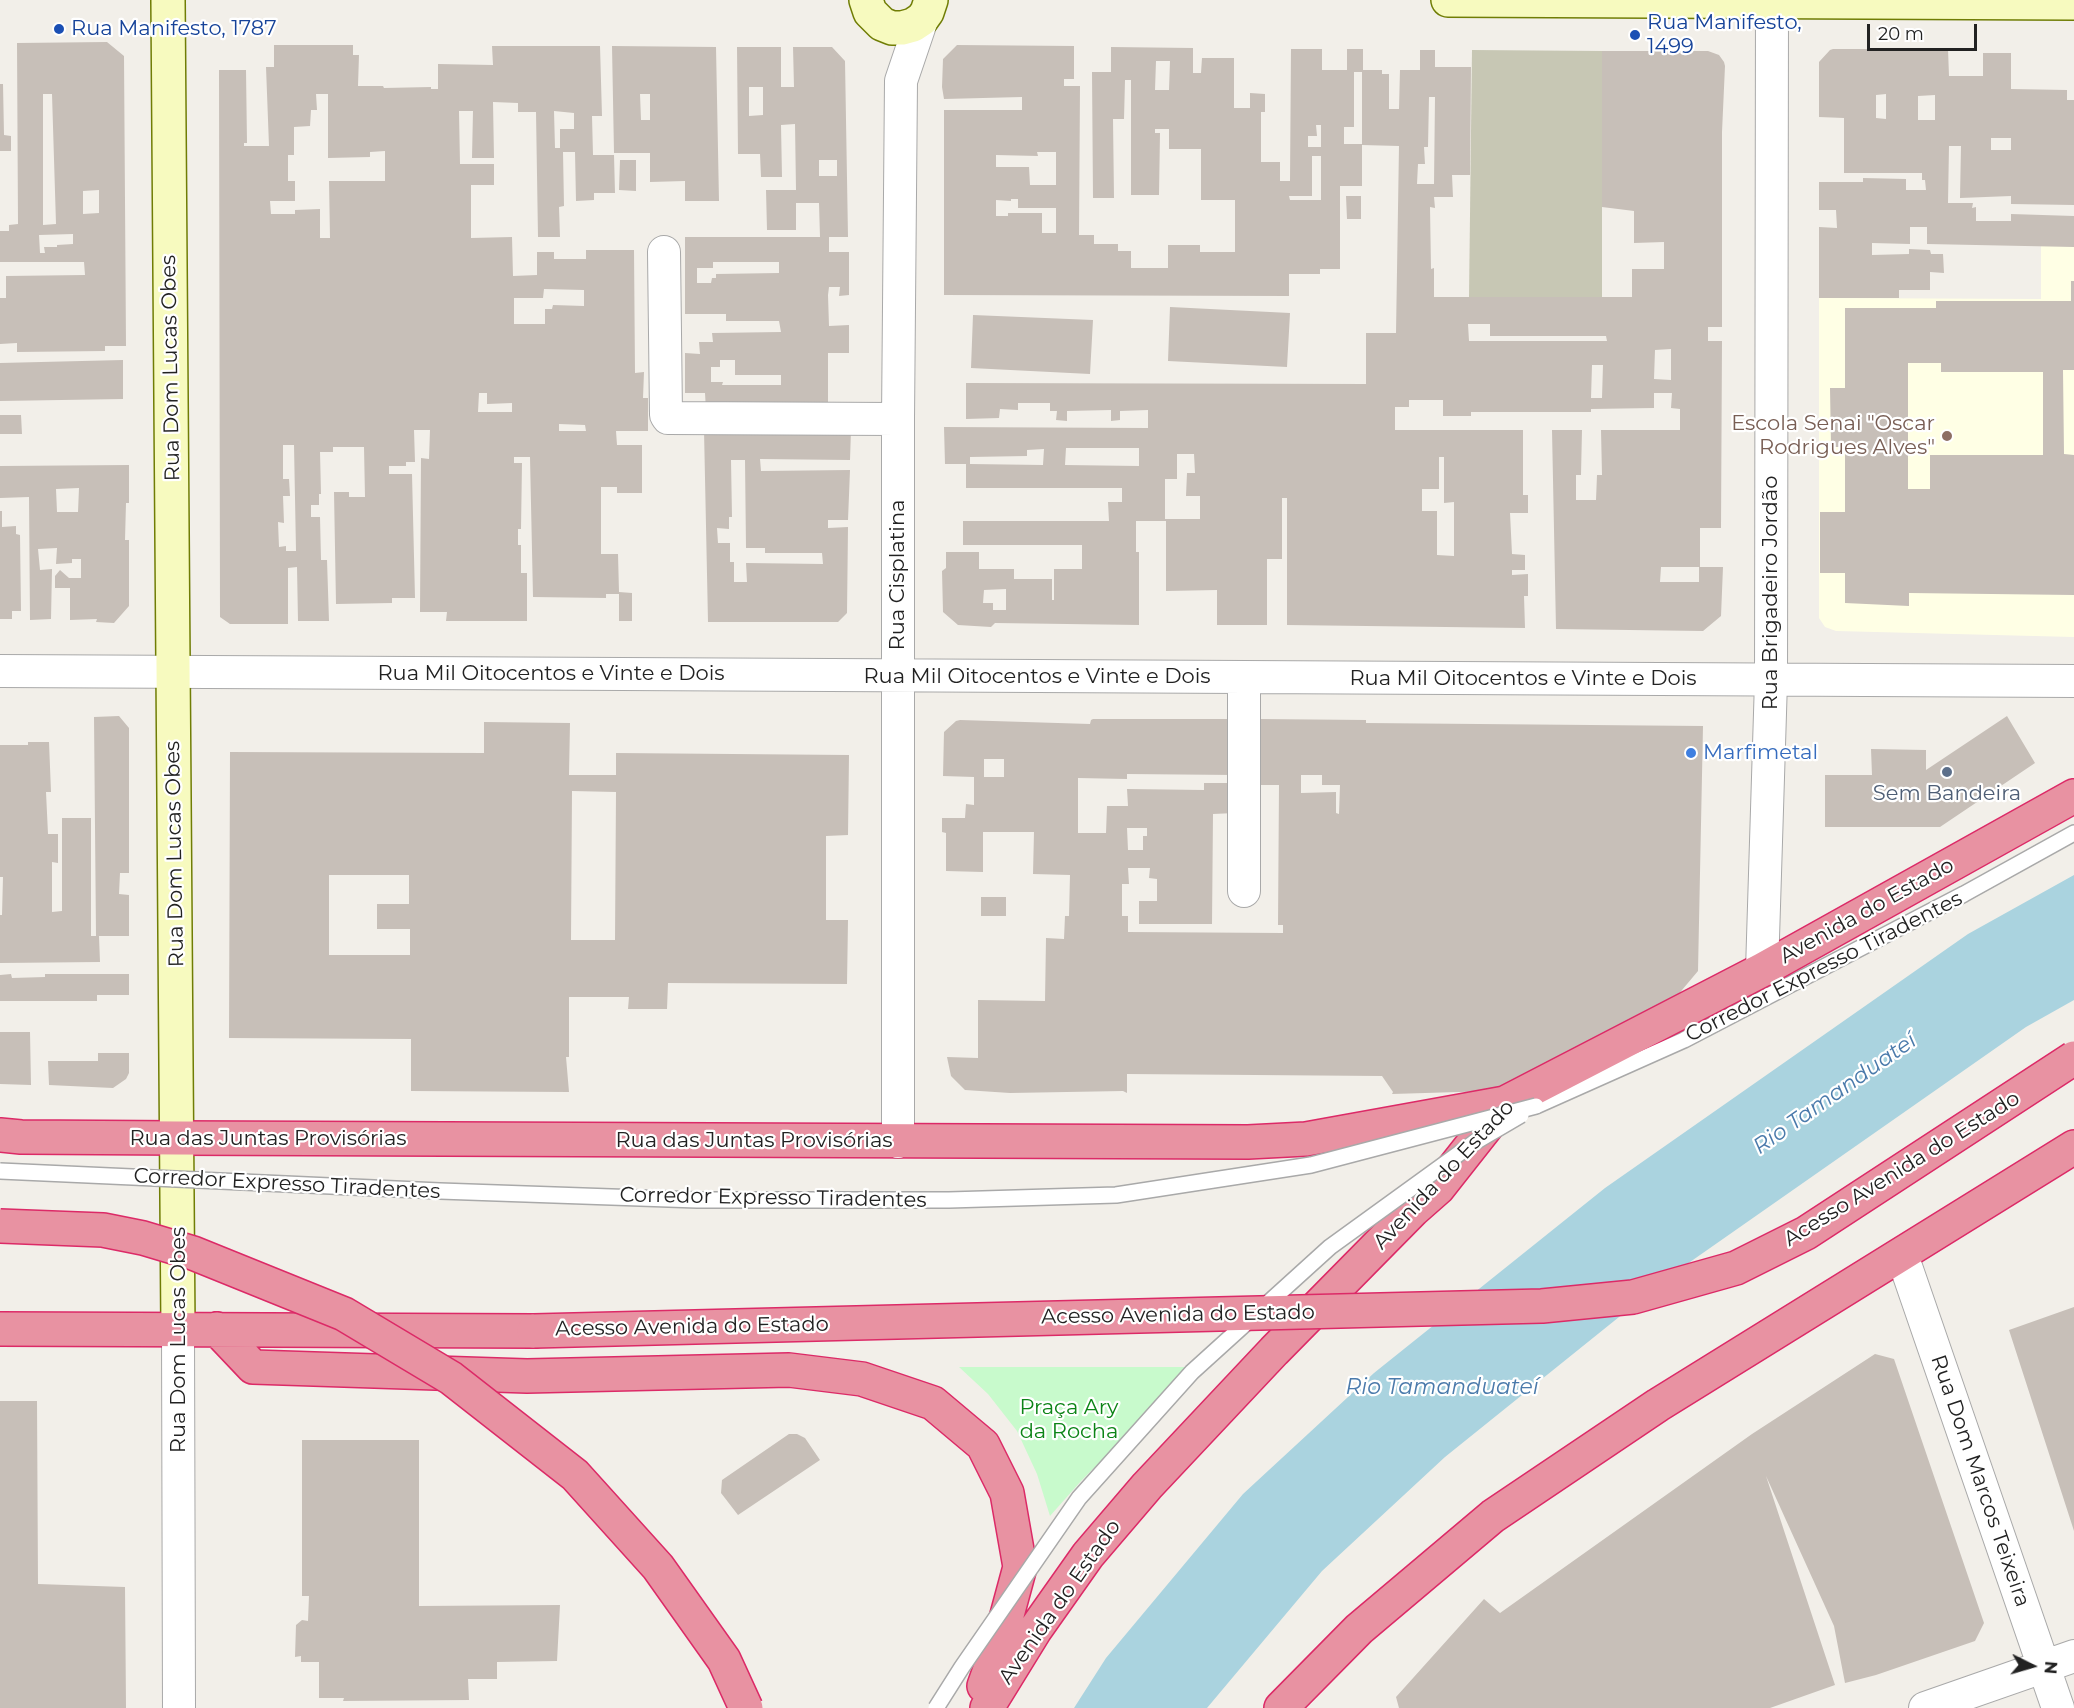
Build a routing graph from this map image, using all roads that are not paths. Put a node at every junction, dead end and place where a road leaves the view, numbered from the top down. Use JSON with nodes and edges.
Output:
{"nodes":[{"id":1,"x":168,"y":0,"type":"edge"},
{"id":2,"x":1448,"y":0,"type":"edge"},
{"id":3,"x":1772,"y":0,"type":"edge"},
{"id":4,"x":1597,"y":1,"type":"edge"},
{"id":5,"x":2074,"y":3,"type":"edge"},
{"id":6,"x":926,"y":9,"type":"edge"},
{"id":7,"x":874,"y":12,"type":"edge"},
{"id":8,"x":901,"y":81,"type":"junction"},
{"id":9,"x":664,"y":252,"type":"dead end"},
{"id":10,"x":898,"y":419,"type":"junction"},
{"id":11,"x":0,"y":671,"type":"edge"},
{"id":12,"x":174,"y":672,"type":"junction"},
{"id":13,"x":898,"y":676,"type":"junction"},
{"id":14,"x":1244,"y":678,"type":"junction"},
{"id":15,"x":1771,"y":681,"type":"junction"},
{"id":16,"x":2074,"y":681,"type":"edge"},
{"id":17,"x":2074,"y":796,"type":"edge"},
{"id":18,"x":2074,"y":833,"type":"edge"},
{"id":19,"x":1244,"y":891,"type":"dead end"},
{"id":20,"x":1762,"y":970,"type":"junction"},
{"id":21,"x":2074,"y":1058,"type":"edge"},
{"id":22,"x":1521,"y":1104,"type":"junction"},
{"id":23,"x":0,"y":1135,"type":"edge"},
{"id":24,"x":898,"y":1142,"type":"junction"},
{"id":25,"x":2074,"y":1147,"type":"edge"},
{"id":26,"x":178,"y":1152,"type":"junction"},
{"id":27,"x":0,"y":1170,"type":"edge"},
{"id":28,"x":0,"y":1226,"type":"edge"},
{"id":29,"x":1902,"y":1255,"type":"junction"},
{"id":30,"x":0,"y":1329,"type":"edge"},
{"id":31,"x":178,"y":1329,"type":"junction"},
{"id":32,"x":217,"y":1329,"type":"junction"},
{"id":33,"x":2074,"y":1656,"type":"edge"},
{"id":34,"x":2044,"y":1667,"type":"junction"},
{"id":35,"x":179,"y":1708,"type":"edge"},
{"id":36,"x":746,"y":1708,"type":"edge"},
{"id":37,"x":936,"y":1708,"type":"edge"},
{"id":38,"x":976,"y":1708,"type":"edge"},
{"id":39,"x":987,"y":1708,"type":"edge"},
{"id":40,"x":1281,"y":1708,"type":"edge"},
{"id":41,"x":1925,"y":1708,"type":"edge"},
{"id":42,"x":2058,"y":1708,"type":"edge"}],
"edges":[{"from":1,"to":12,"type":"street","name":"Rua Dom Lucas Obes"},
{"from":2,"to":4,"type":"street"},
{"from":3,"to":4,"type":"street"},
{"from":3,"to":5,"type":"street"},
{"from":3,"to":15,"type":"street","name":"Rua Brigadeiro Jordão"},
{"from":6,"to":7,"type":"street"},
{"from":6,"to":8,"type":"street","name":"Rua Cisplatina"},
{"from":7,"to":8,"type":"street","name":"Rua Cisplatina"},
{"from":8,"to":10,"type":"street","name":"Rua Cisplatina"},
{"from":9,"to":10,"type":"street"},
{"from":10,"to":13,"type":"street","name":"Rua Cisplatina"},
{"from":11,"to":12,"type":"street","name":"Rua Mil Oitocentos e Vinte e Dois"},
{"from":12,"to":13,"type":"street","name":"Rua Mil Oitocentos e Vinte e Dois"},
{"from":12,"to":26,"type":"street","name":"Rua Dom Lucas Obes"},
{"from":13,"to":14,"type":"street","name":"Rua Mil Oitocentos e Vinte e Dois"},
{"from":13,"to":24,"type":"street","name":"Rua Cisplatina"},
{"from":14,"to":15,"type":"street","name":"Rua Mil Oitocentos e Vinte e Dois"},
{"from":14,"to":19,"type":"street"},
{"from":15,"to":16,"type":"street","name":"Rua Mil Oitocentos e Vinte e Dois"},
{"from":15,"to":20,"type":"street","name":"Rua Brigadeiro Jordão"},
{"from":17,"to":20,"type":"highway","name":"Avenida do Estado"},
{"from":18,"to":22,"type":"lane","name":"Corredor Expresso Tiradentes"},
{"from":20,"to":22,"type":"highway","name":"Avenida do Estado"},
{"from":21,"to":32,"type":"highway","name":"Acesso Avenida do Estado","bridge":true},
{"from":22,"to":24,"type":"highway","name":"Rua das Juntas Provisórias"},
{"from":22,"to":27,"type":"lane","name":"Corredor Expresso Tiradentes","bridge":true},
{"from":22,"to":37,"type":"lane","name":"Corredor Expresso Tiradentes","bridge":true},
{"from":22,"to":39,"type":"highway","name":"Avenida do Estado"},
{"from":23,"to":26,"type":"highway","name":"Rua das Juntas Provisórias"},
{"from":24,"to":26,"type":"highway","name":"Rua das Juntas Provisórias"},
{"from":25,"to":29,"type":"highway"},
{"from":26,"to":31,"type":"street","name":"Rua Dom Lucas Obes","bridge":true},
{"from":28,"to":36,"type":"highway","bridge":true},
{"from":29,"to":34,"type":"street","name":"Rua Dom Marcos Teixeira"},
{"from":29,"to":40,"type":"highway"},
{"from":30,"to":31,"type":"highway"},
{"from":31,"to":32,"type":"highway"},
{"from":31,"to":35,"type":"street","name":"Rua Dom Lucas Obes"},
{"from":32,"to":38,"type":"highway"},
{"from":33,"to":34,"type":"street"},
{"from":34,"to":41,"type":"street"},
{"from":34,"to":42,"type":"street","name":"Rua Dom Marcos Teixeira"}]}
